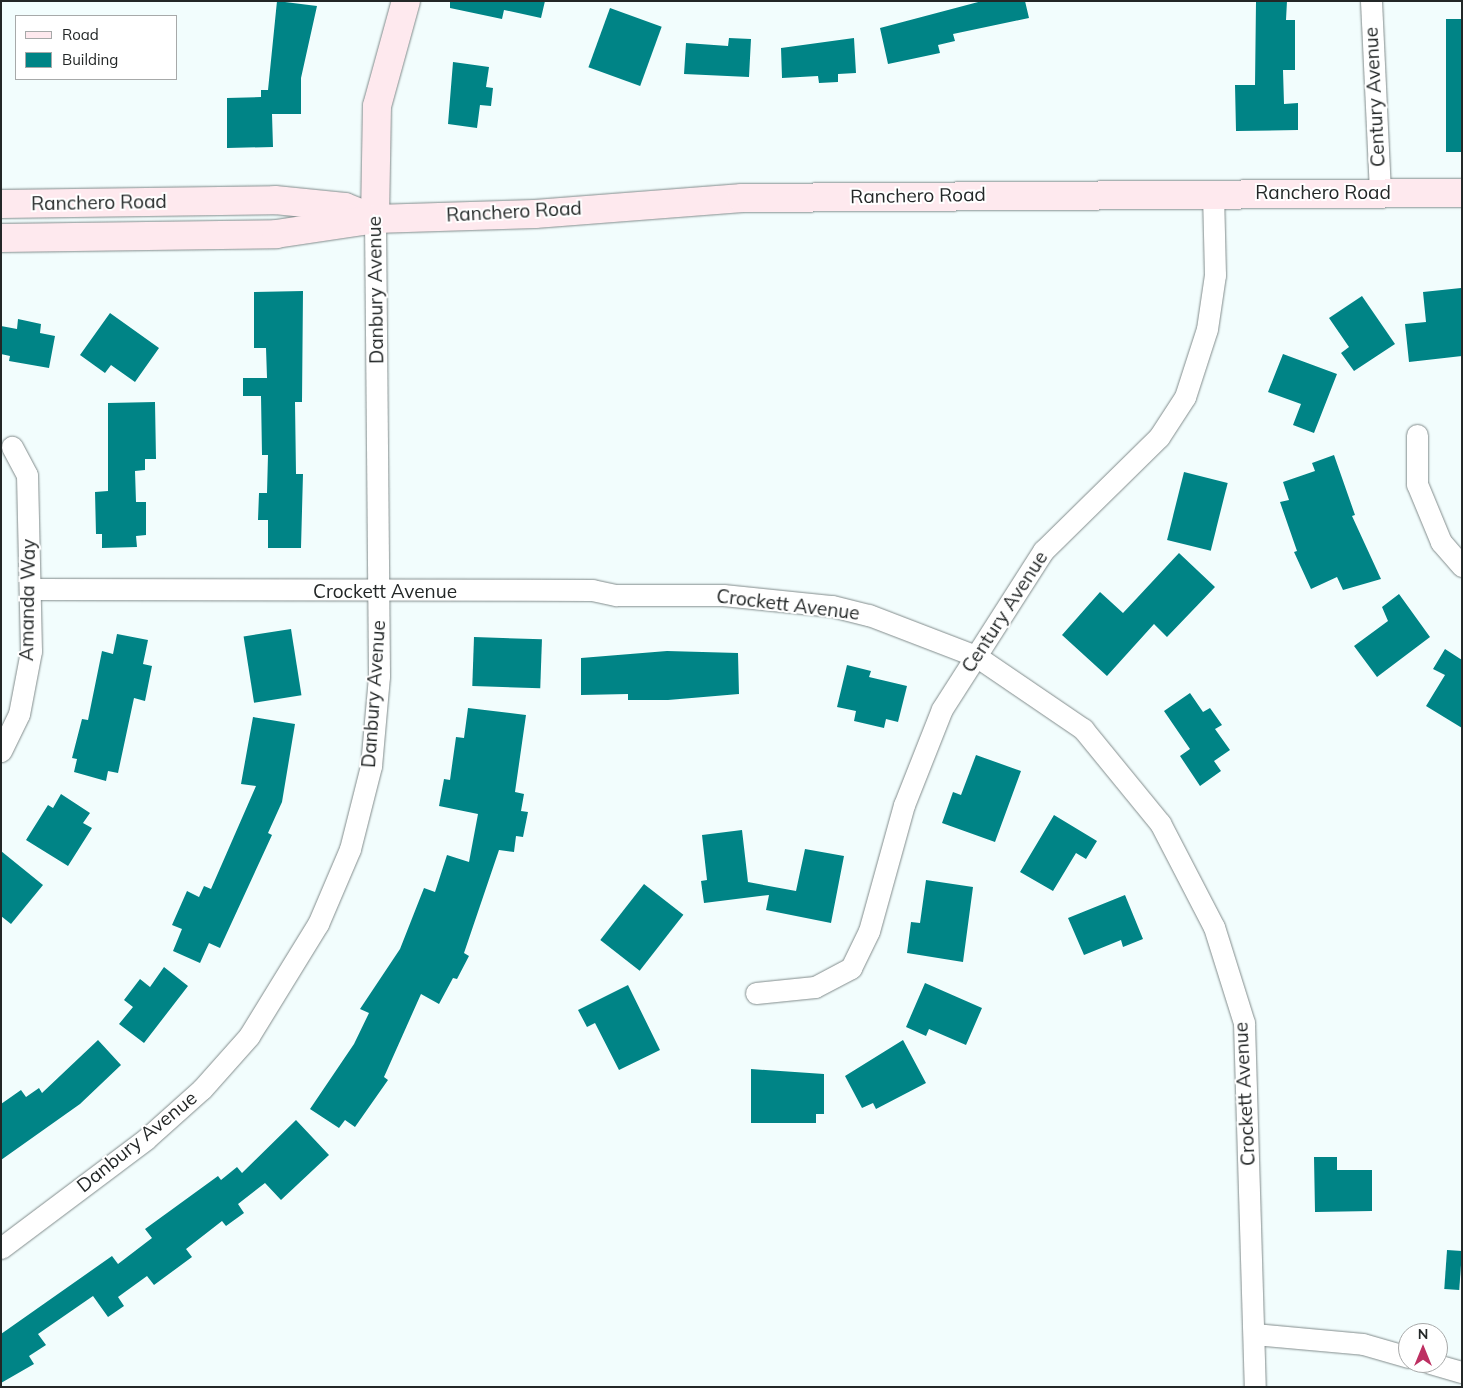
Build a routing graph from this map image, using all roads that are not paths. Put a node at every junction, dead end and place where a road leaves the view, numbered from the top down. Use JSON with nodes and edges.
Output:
{"nodes":[{"id":1,"x":406,"y":1,"type":"edge"},
{"id":2,"x":1371,"y":1,"type":"edge"},
{"id":3,"x":1213,"y":193,"type":"junction"},
{"id":4,"x":1380,"y":193,"type":"junction"},
{"id":5,"x":1462,"y":193,"type":"edge"},
{"id":6,"x":1,"y":204,"type":"edge"},
{"id":7,"x":375,"y":219,"type":"junction"},
{"id":8,"x":1,"y":238,"type":"edge"},
{"id":9,"x":1417,"y":435,"type":"dead end"},
{"id":10,"x":12,"y":447,"type":"dead end"},
{"id":11,"x":1462,"y":566,"type":"edge"},
{"id":12,"x":31,"y":589,"type":"junction"},
{"id":13,"x":380,"y":593,"type":"junction"},
{"id":14,"x":976,"y":656,"type":"junction"},
{"id":15,"x":1,"y":751,"type":"edge"},
{"id":16,"x":756,"y":993,"type":"dead end"},
{"id":17,"x":1,"y":1248,"type":"edge"},
{"id":18,"x":1254,"y":1334,"type":"junction"},
{"id":19,"x":1398,"y":1354,"type":"edge"},
{"id":20,"x":1448,"y":1368,"type":"edge"},
{"id":21,"x":1462,"y":1372,"type":"edge"},
{"id":22,"x":1255,"y":1387,"type":"edge"}],
"edges":[{"from":1,"to":7,"type":"main road","name":"Danbury Avenue"},
{"from":2,"to":4,"type":"street","name":"Century Avenue"},
{"from":3,"to":4,"type":"main road","name":"Ranchero Road"},
{"from":3,"to":7,"type":"main road","name":"Ranchero Road"},
{"from":3,"to":14,"type":"street","name":"Century Avenue"},
{"from":4,"to":5,"type":"main road","name":"Ranchero Road"},
{"from":6,"to":7,"type":"main road","name":"Ranchero Road"},
{"from":7,"to":8,"type":"main road","name":"Ranchero Road"},
{"from":7,"to":13,"type":"street","name":"Danbury Avenue"},
{"from":9,"to":11,"type":"street"},
{"from":10,"to":12,"type":"street","name":"Amanda Way"},
{"from":12,"to":13,"type":"street","name":"Crockett Avenue"},
{"from":12,"to":15,"type":"street","name":"Amanda Way"},
{"from":13,"to":14,"type":"street","name":"Crockett Avenue"},
{"from":13,"to":17,"type":"street","name":"Danbury Avenue"},
{"from":14,"to":16,"type":"street","name":"Century Avenue"},
{"from":14,"to":18,"type":"street","name":"Crockett Avenue"},
{"from":18,"to":19,"type":"street"},
{"from":18,"to":22,"type":"street","name":"Crockett Avenue"},
{"from":20,"to":21,"type":"street"}]}
